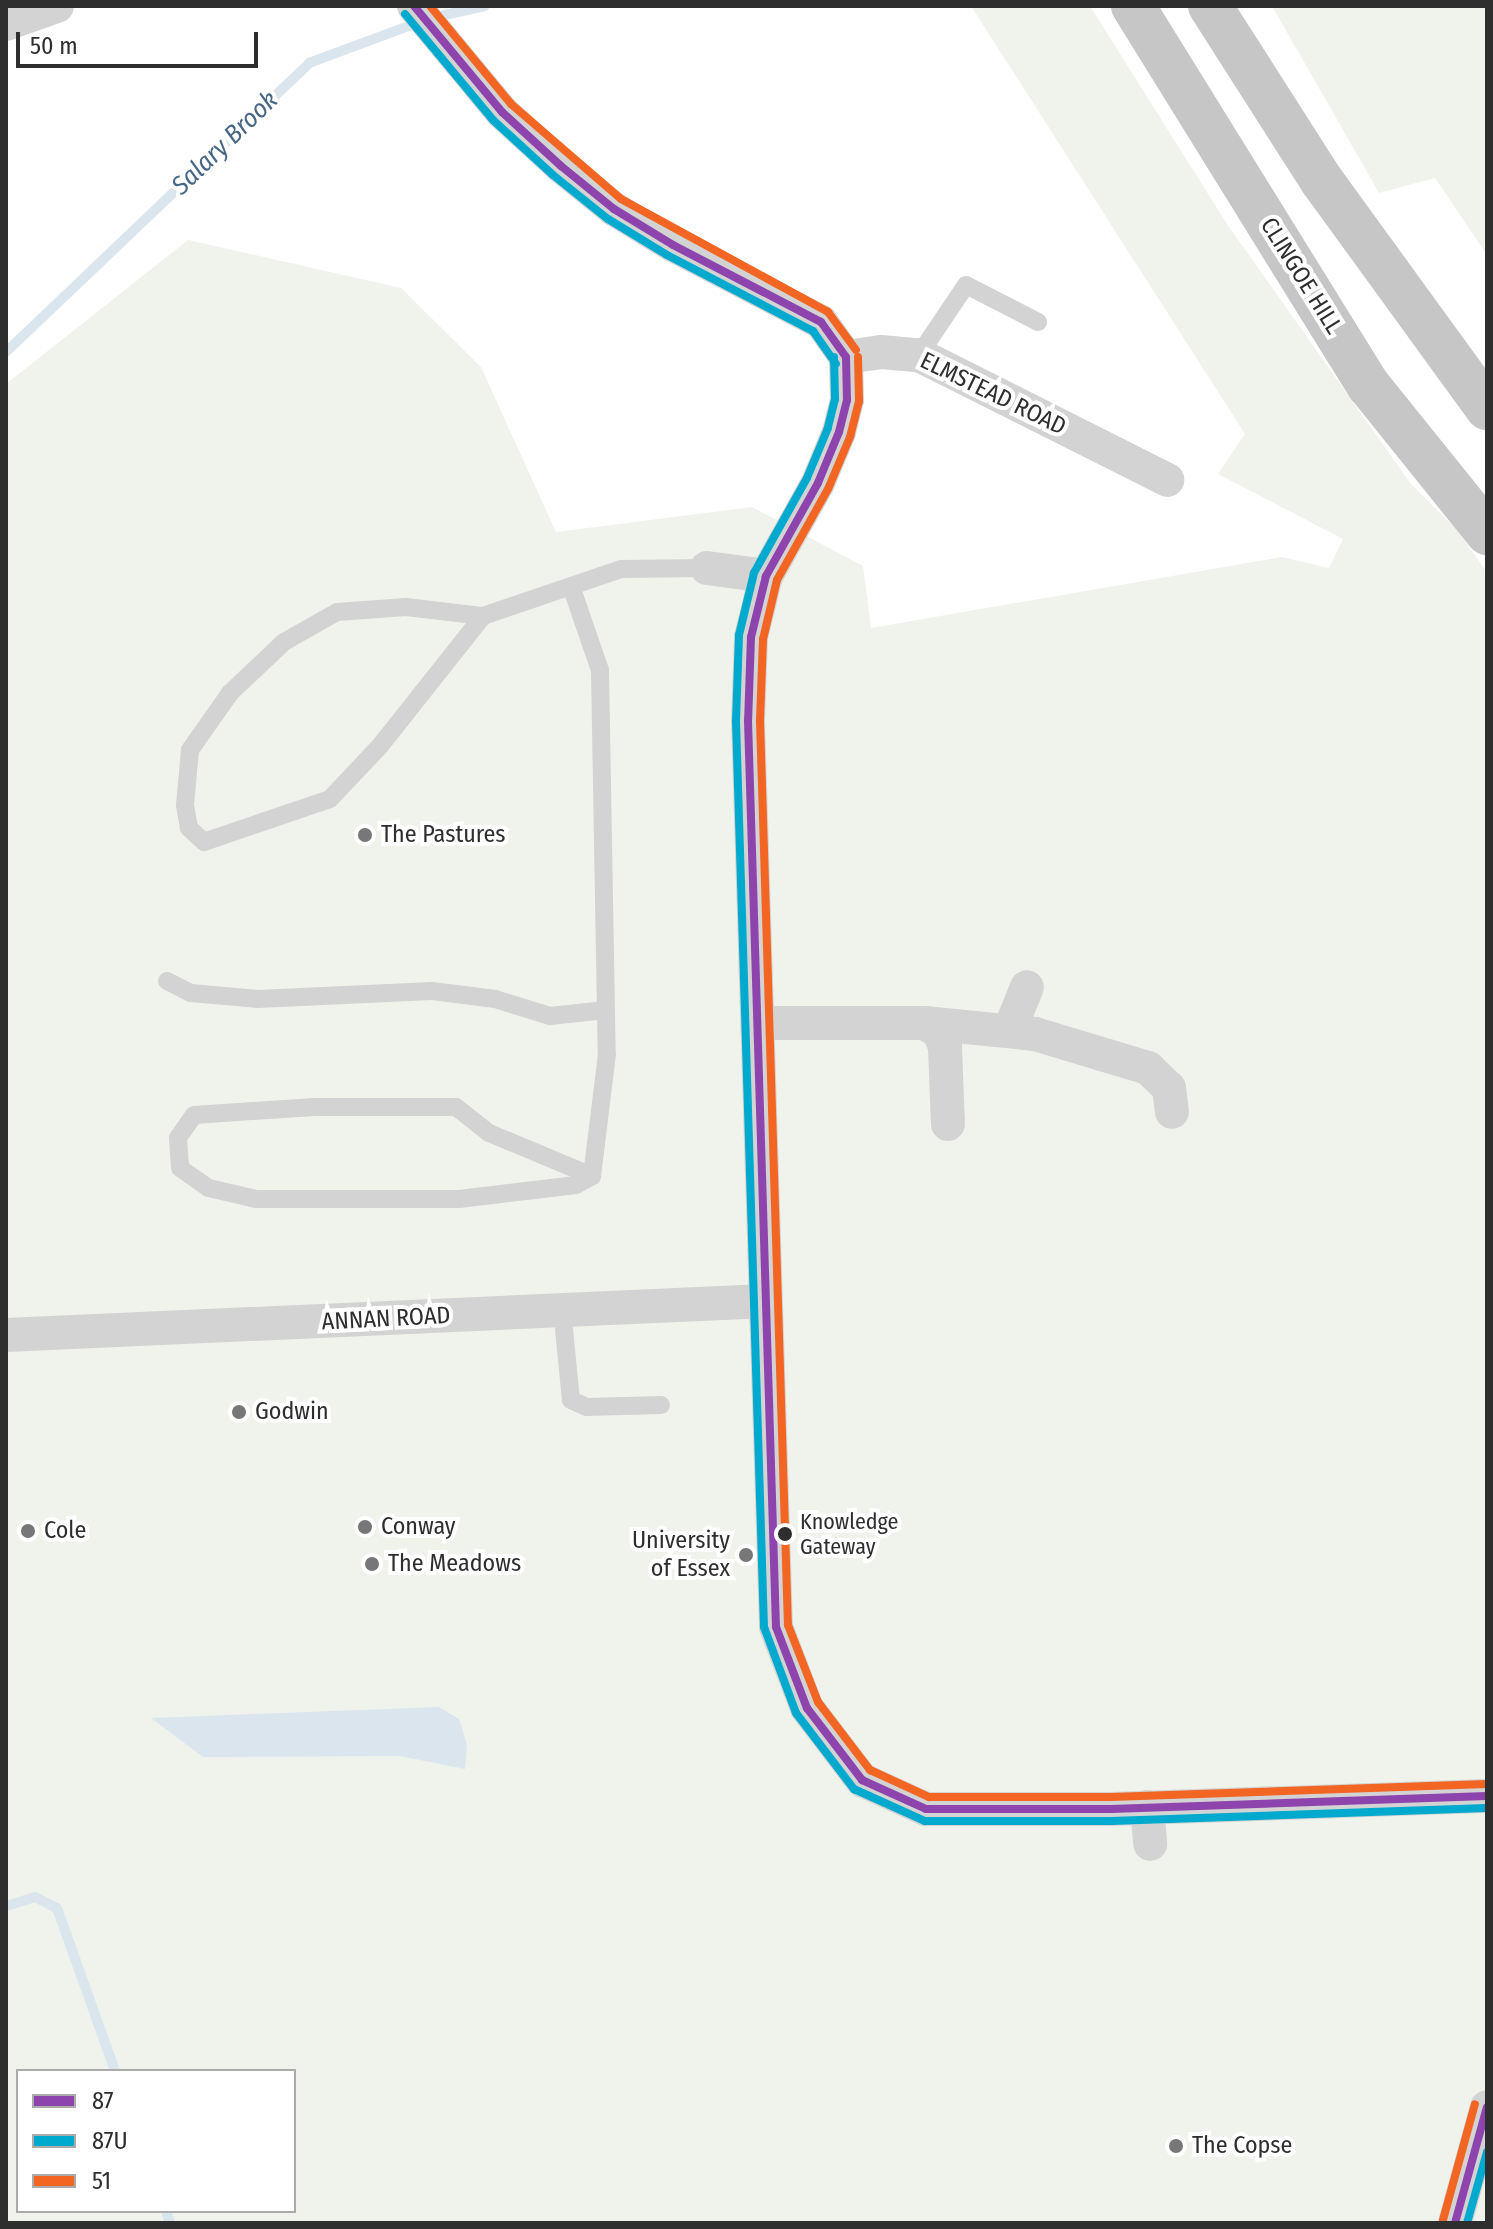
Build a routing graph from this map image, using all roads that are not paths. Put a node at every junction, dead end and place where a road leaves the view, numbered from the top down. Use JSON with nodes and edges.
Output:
{"nodes":[{"id":1,"x":57,"y":6,"type":"edge"},
{"id":2,"x":414,"y":6,"type":"edge"},
{"id":3,"x":1133,"y":6,"type":"edge"},
{"id":4,"x":1210,"y":6,"type":"edge"},
{"id":5,"x":6,"y":24,"type":"edge"},
{"id":6,"x":1038,"y":322,"type":"dead end"},
{"id":7,"x":919,"y":355,"type":"junction"},
{"id":8,"x":846,"y":357,"type":"junction"},
{"id":9,"x":1487,"y":408,"type":"edge"},
{"id":10,"x":1167,"y":480,"type":"dead end"},
{"id":11,"x":1487,"y":533,"type":"edge"},
{"id":12,"x":707,"y":568,"type":"joint"},
{"id":13,"x":766,"y":576,"type":"junction"},
{"id":14,"x":571,"y":586,"type":"junction"},
{"id":15,"x":483,"y":616,"type":"junction"},
{"id":16,"x":167,"y":981,"type":"dead end"},
{"id":17,"x":1027,"y":987,"type":"dead end"},
{"id":18,"x":606,"y":1010,"type":"junction"},
{"id":19,"x":758,"y":1023,"type":"junction"},
{"id":20,"x":925,"y":1023,"type":"junction"},
{"id":21,"x":1010,"y":1029,"type":"junction"},
{"id":22,"x":1172,"y":1112,"type":"dead end"},
{"id":23,"x":948,"y":1124,"type":"dead end"},
{"id":24,"x":592,"y":1176,"type":"junction"},
{"id":25,"x":765,"y":1301,"type":"junction"},
{"id":26,"x":564,"y":1329,"type":"dead end"},
{"id":27,"x":6,"y":1335,"type":"edge"},
{"id":28,"x":661,"y":1405,"type":"dead end"},
{"id":29,"x":1487,"y":1796,"type":"edge"},
{"id":30,"x":1147,"y":1807,"type":"junction"},
{"id":31,"x":1150,"y":1844,"type":"dead end"},
{"id":32,"x":1487,"y":2107,"type":"edge"},
{"id":33,"x":1455,"y":2223,"type":"edge"}],
"edges":[{"from":1,"to":5,"type":"street"},
{"from":2,"to":8,"type":"street"},
{"from":3,"to":11,"type":"main road","name":"CLINGOE HILL"},
{"from":4,"to":9,"type":"main road"},
{"from":6,"to":7,"type":"lane"},
{"from":7,"to":8,"type":"street","name":"ELMSTEAD ROAD"},
{"from":7,"to":10,"type":"street","name":"ELMSTEAD ROAD"},
{"from":8,"to":13,"type":"street"},
{"from":12,"to":13,"type":"street"},
{"from":12,"to":14,"type":"lane"},
{"from":13,"to":19,"type":"street"},
{"from":14,"to":15,"type":"lane"},
{"from":14,"to":18,"type":"lane"},
{"from":15,"to":15,"type":"lane"},
{"from":16,"to":18,"type":"lane"},
{"from":17,"to":21,"type":"street"},
{"from":18,"to":24,"type":"lane"},
{"from":19,"to":20,"type":"street"},
{"from":19,"to":25,"type":"street"},
{"from":20,"to":21,"type":"street"},
{"from":20,"to":23,"type":"street"},
{"from":21,"to":22,"type":"street"},
{"from":24,"to":24,"type":"lane"},
{"from":25,"to":27,"type":"street","name":"ANNAN ROAD"},
{"from":25,"to":30,"type":"street"},
{"from":26,"to":28,"type":"lane"},
{"from":29,"to":30,"type":"street"},
{"from":30,"to":31,"type":"street"},
{"from":32,"to":33,"type":"street"}]}
